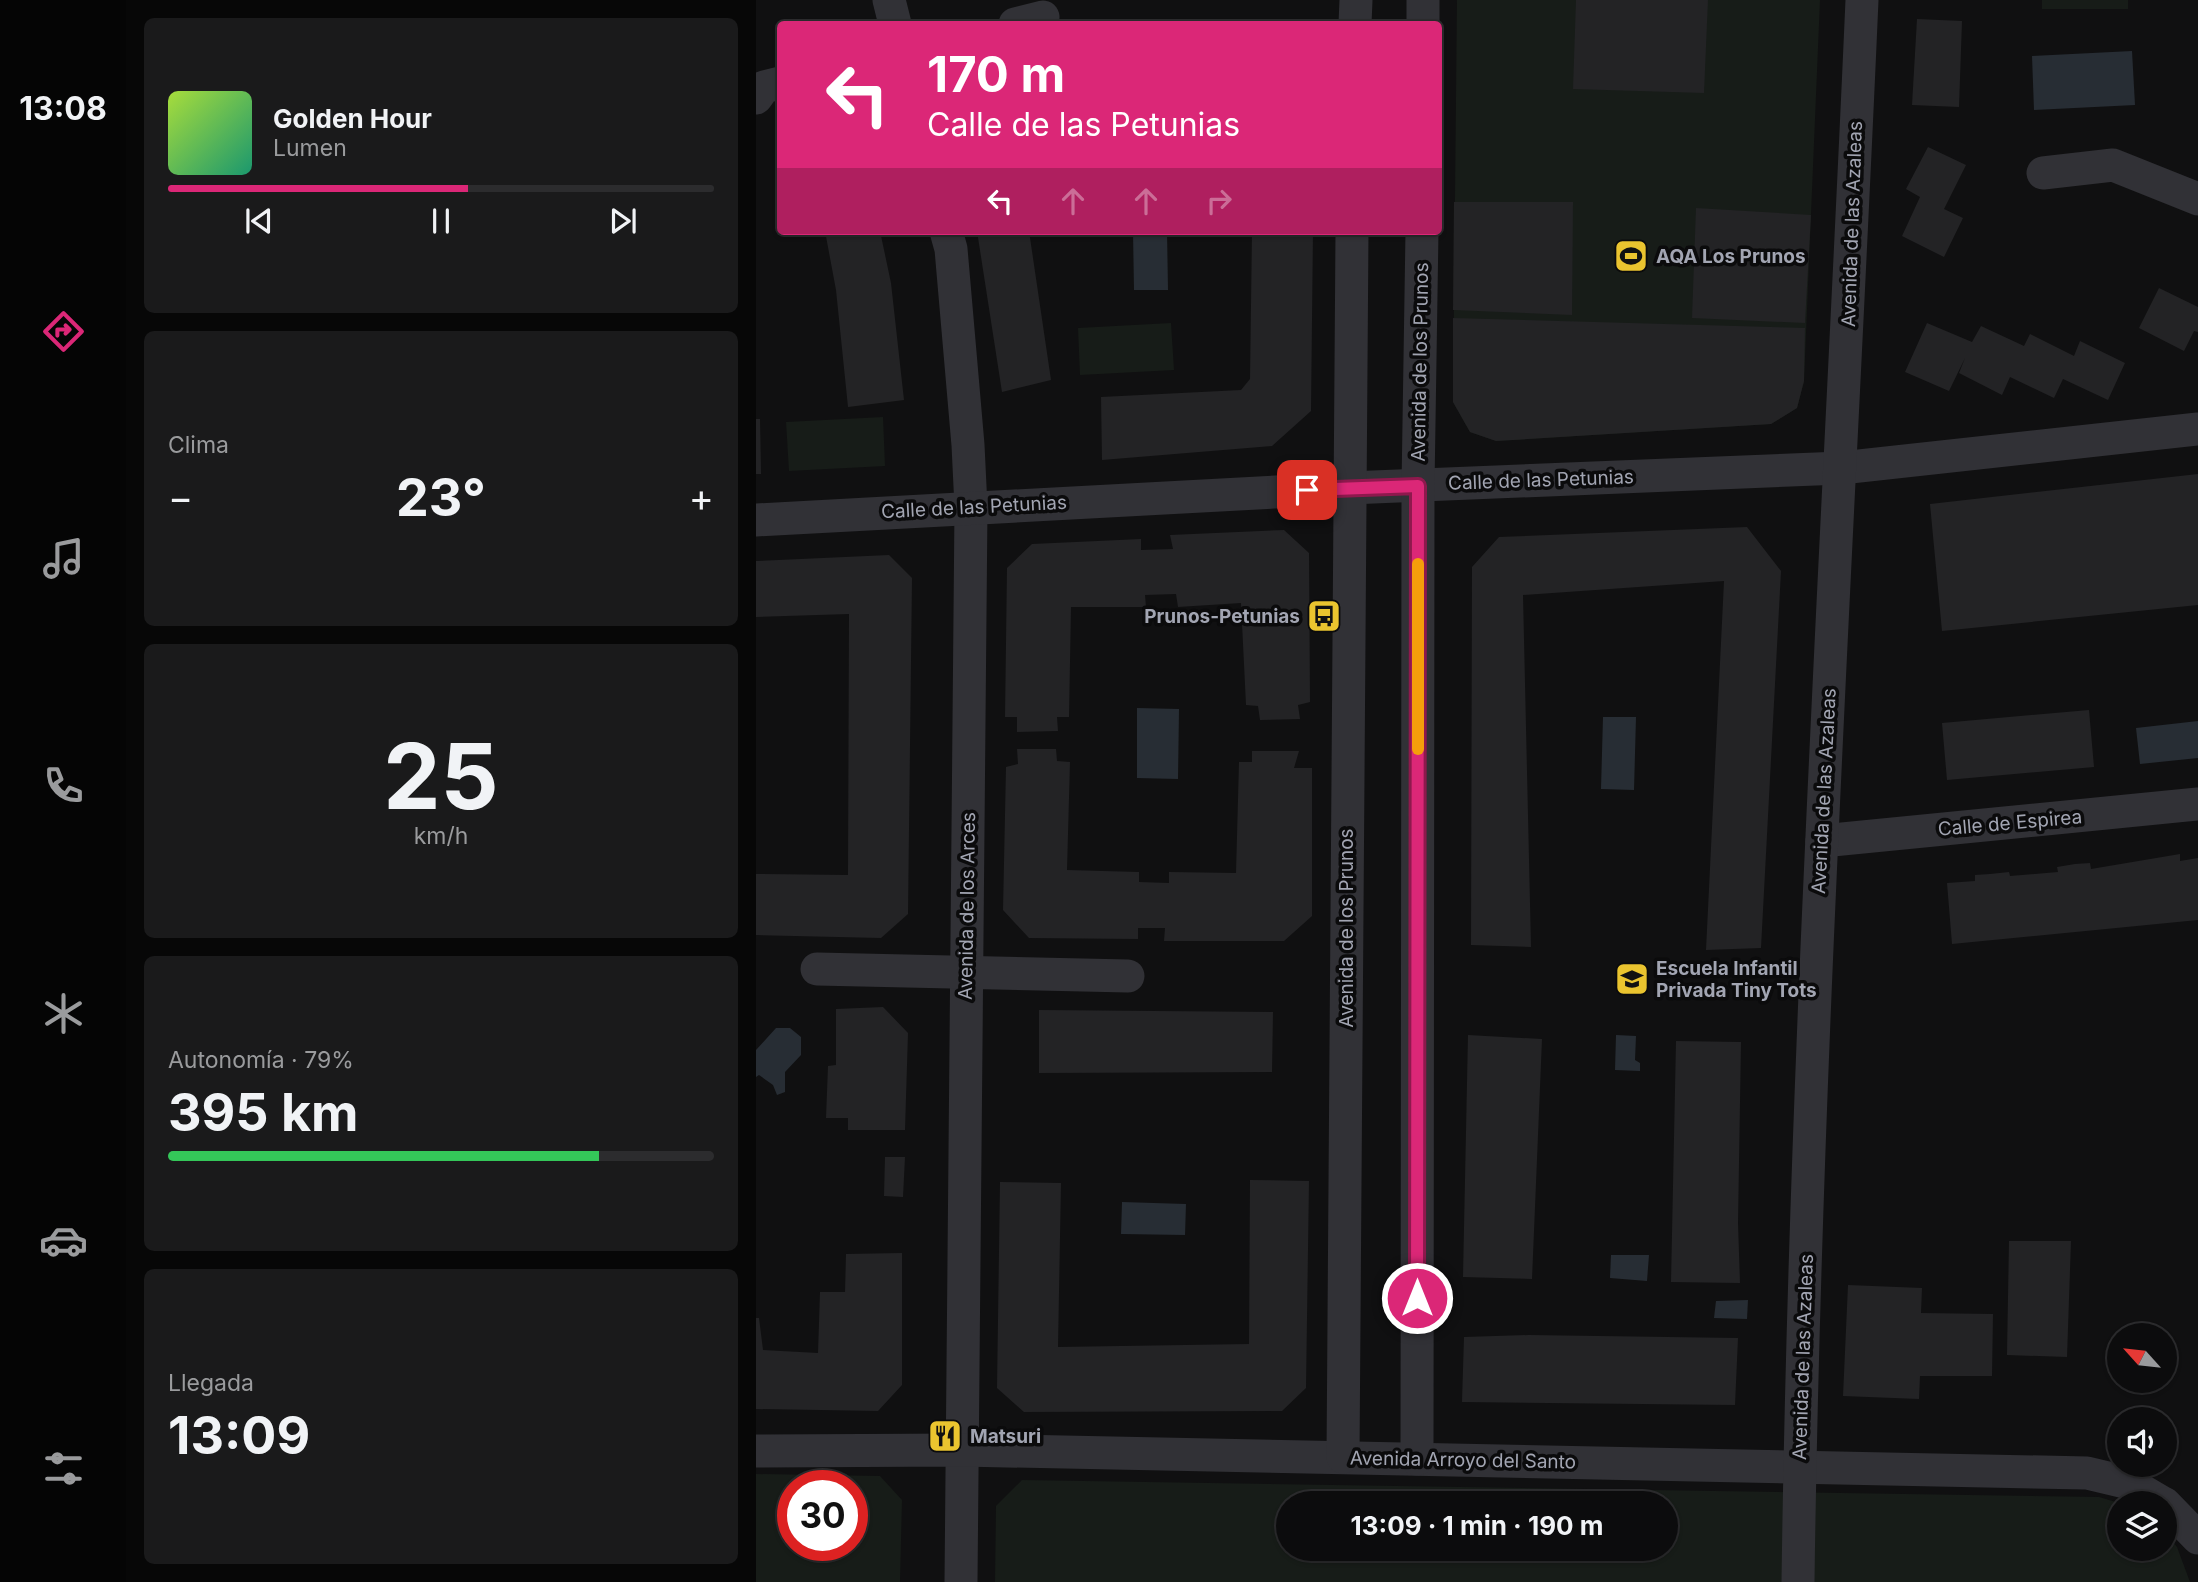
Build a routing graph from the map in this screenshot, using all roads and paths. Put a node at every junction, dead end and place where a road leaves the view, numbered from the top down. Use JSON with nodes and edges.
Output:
{"nodes":[{"id":1,"x":889,"y":0,"type":"edge"},
{"id":2,"x":1356,"y":0,"type":"edge"},
{"id":3,"x":1423,"y":0,"type":"edge"},
{"id":4,"x":1862,"y":0,"type":"edge"},
{"id":5,"x":894,"y":21,"type":"edge"},
{"id":6,"x":1356,"y":21,"type":"edge"},
{"id":7,"x":1423,"y":21,"type":"edge"},
{"id":8,"x":777,"y":84,"type":"edge"},
{"id":9,"x":756,"y":98,"type":"edge"},
{"id":10,"x":2043,"y":173,"type":"dead end"},
{"id":11,"x":2198,"y":199,"type":"edge"},
{"id":12,"x":947,"y":235,"type":"edge"},
{"id":13,"x":1352,"y":235,"type":"edge"},
{"id":14,"x":1422,"y":235,"type":"edge"},
{"id":15,"x":2198,"y":429,"type":"edge"},
{"id":16,"x":1841,"y":468,"type":"junction"},
{"id":17,"x":1418,"y":486,"type":"junction"},
{"id":18,"x":1349,"y":488,"type":"junction"},
{"id":19,"x":971,"y":507,"type":"junction"},
{"id":20,"x":756,"y":520,"type":"edge"},
{"id":21,"x":2198,"y":804,"type":"edge"},
{"id":22,"x":1822,"y":841,"type":"junction"},
{"id":23,"x":817,"y":969,"type":"dead end"},
{"id":24,"x":967,"y":972,"type":"junction"},
{"id":25,"x":1128,"y":976,"type":"dead end"},
{"id":26,"x":962,"y":1450,"type":"junction"},
{"id":27,"x":756,"y":1451,"type":"edge"},
{"id":28,"x":1343,"y":1457,"type":"junction"},
{"id":29,"x":1417,"y":1458,"type":"junction"},
{"id":30,"x":1799,"y":1468,"type":"junction"},
{"id":31,"x":2142,"y":1491,"type":"edge"},
{"id":32,"x":2177,"y":1517,"type":"edge"},
{"id":33,"x":2198,"y":1538,"type":"edge"},
{"id":34,"x":961,"y":1582,"type":"edge"},
{"id":35,"x":1798,"y":1582,"type":"edge"}],
"edges":[{"from":1,"to":5,"type":"street"},
{"from":2,"to":6,"type":"street"},
{"from":3,"to":7,"type":"street"},
{"from":4,"to":16,"type":"street","name":"Avenida de las Azaleas"},
{"from":8,"to":9,"type":"street"},
{"from":10,"to":11,"type":"street"},
{"from":12,"to":19,"type":"street","name":"Avenida de los Arces"},
{"from":13,"to":18,"type":"street","name":"Avenida de los Prunos"},
{"from":14,"to":17,"type":"street","name":"Avenida de los Prunos"},
{"from":15,"to":16,"type":"street","name":"Calle de las Petunias"},
{"from":16,"to":17,"type":"street","name":"Calle de las Petunias"},
{"from":16,"to":22,"type":"street","name":"Avenida de las Azaleas"},
{"from":17,"to":18,"type":"street","name":"Calle de las Petunias"},
{"from":17,"to":29,"type":"street","name":"Avenida de los Prunos"},
{"from":18,"to":19,"type":"street","name":"Calle de las Petunias"},
{"from":18,"to":28,"type":"street","name":"Avenida de los Prunos"},
{"from":19,"to":20,"type":"street","name":"Calle de las Petunias"},
{"from":19,"to":24,"type":"street","name":"Avenida de los Arces"},
{"from":21,"to":22,"type":"street","name":"Calle de Espirea"},
{"from":22,"to":30,"type":"street","name":"Avenida de las Azaleas"},
{"from":23,"to":24,"type":"street"},
{"from":24,"to":25,"type":"street"},
{"from":24,"to":26,"type":"street","name":"Avenida de los Arces"},
{"from":26,"to":27,"type":"street","name":"Avenida Arroyo del Santo"},
{"from":26,"to":28,"type":"street","name":"Avenida Arroyo del Santo"},
{"from":26,"to":34,"type":"street","name":"Avenida de los Arces"},
{"from":28,"to":29,"type":"street","name":"Avenida Arroyo del Santo"},
{"from":29,"to":30,"type":"street","name":"Avenida Arroyo del Santo"},
{"from":30,"to":31,"type":"street","name":"Avenida Arroyo del Santo"},
{"from":30,"to":35,"type":"street","name":"Avenida de las Azaleas"},
{"from":32,"to":33,"type":"street","name":"Avenida Arroyo del Santo"}]}
